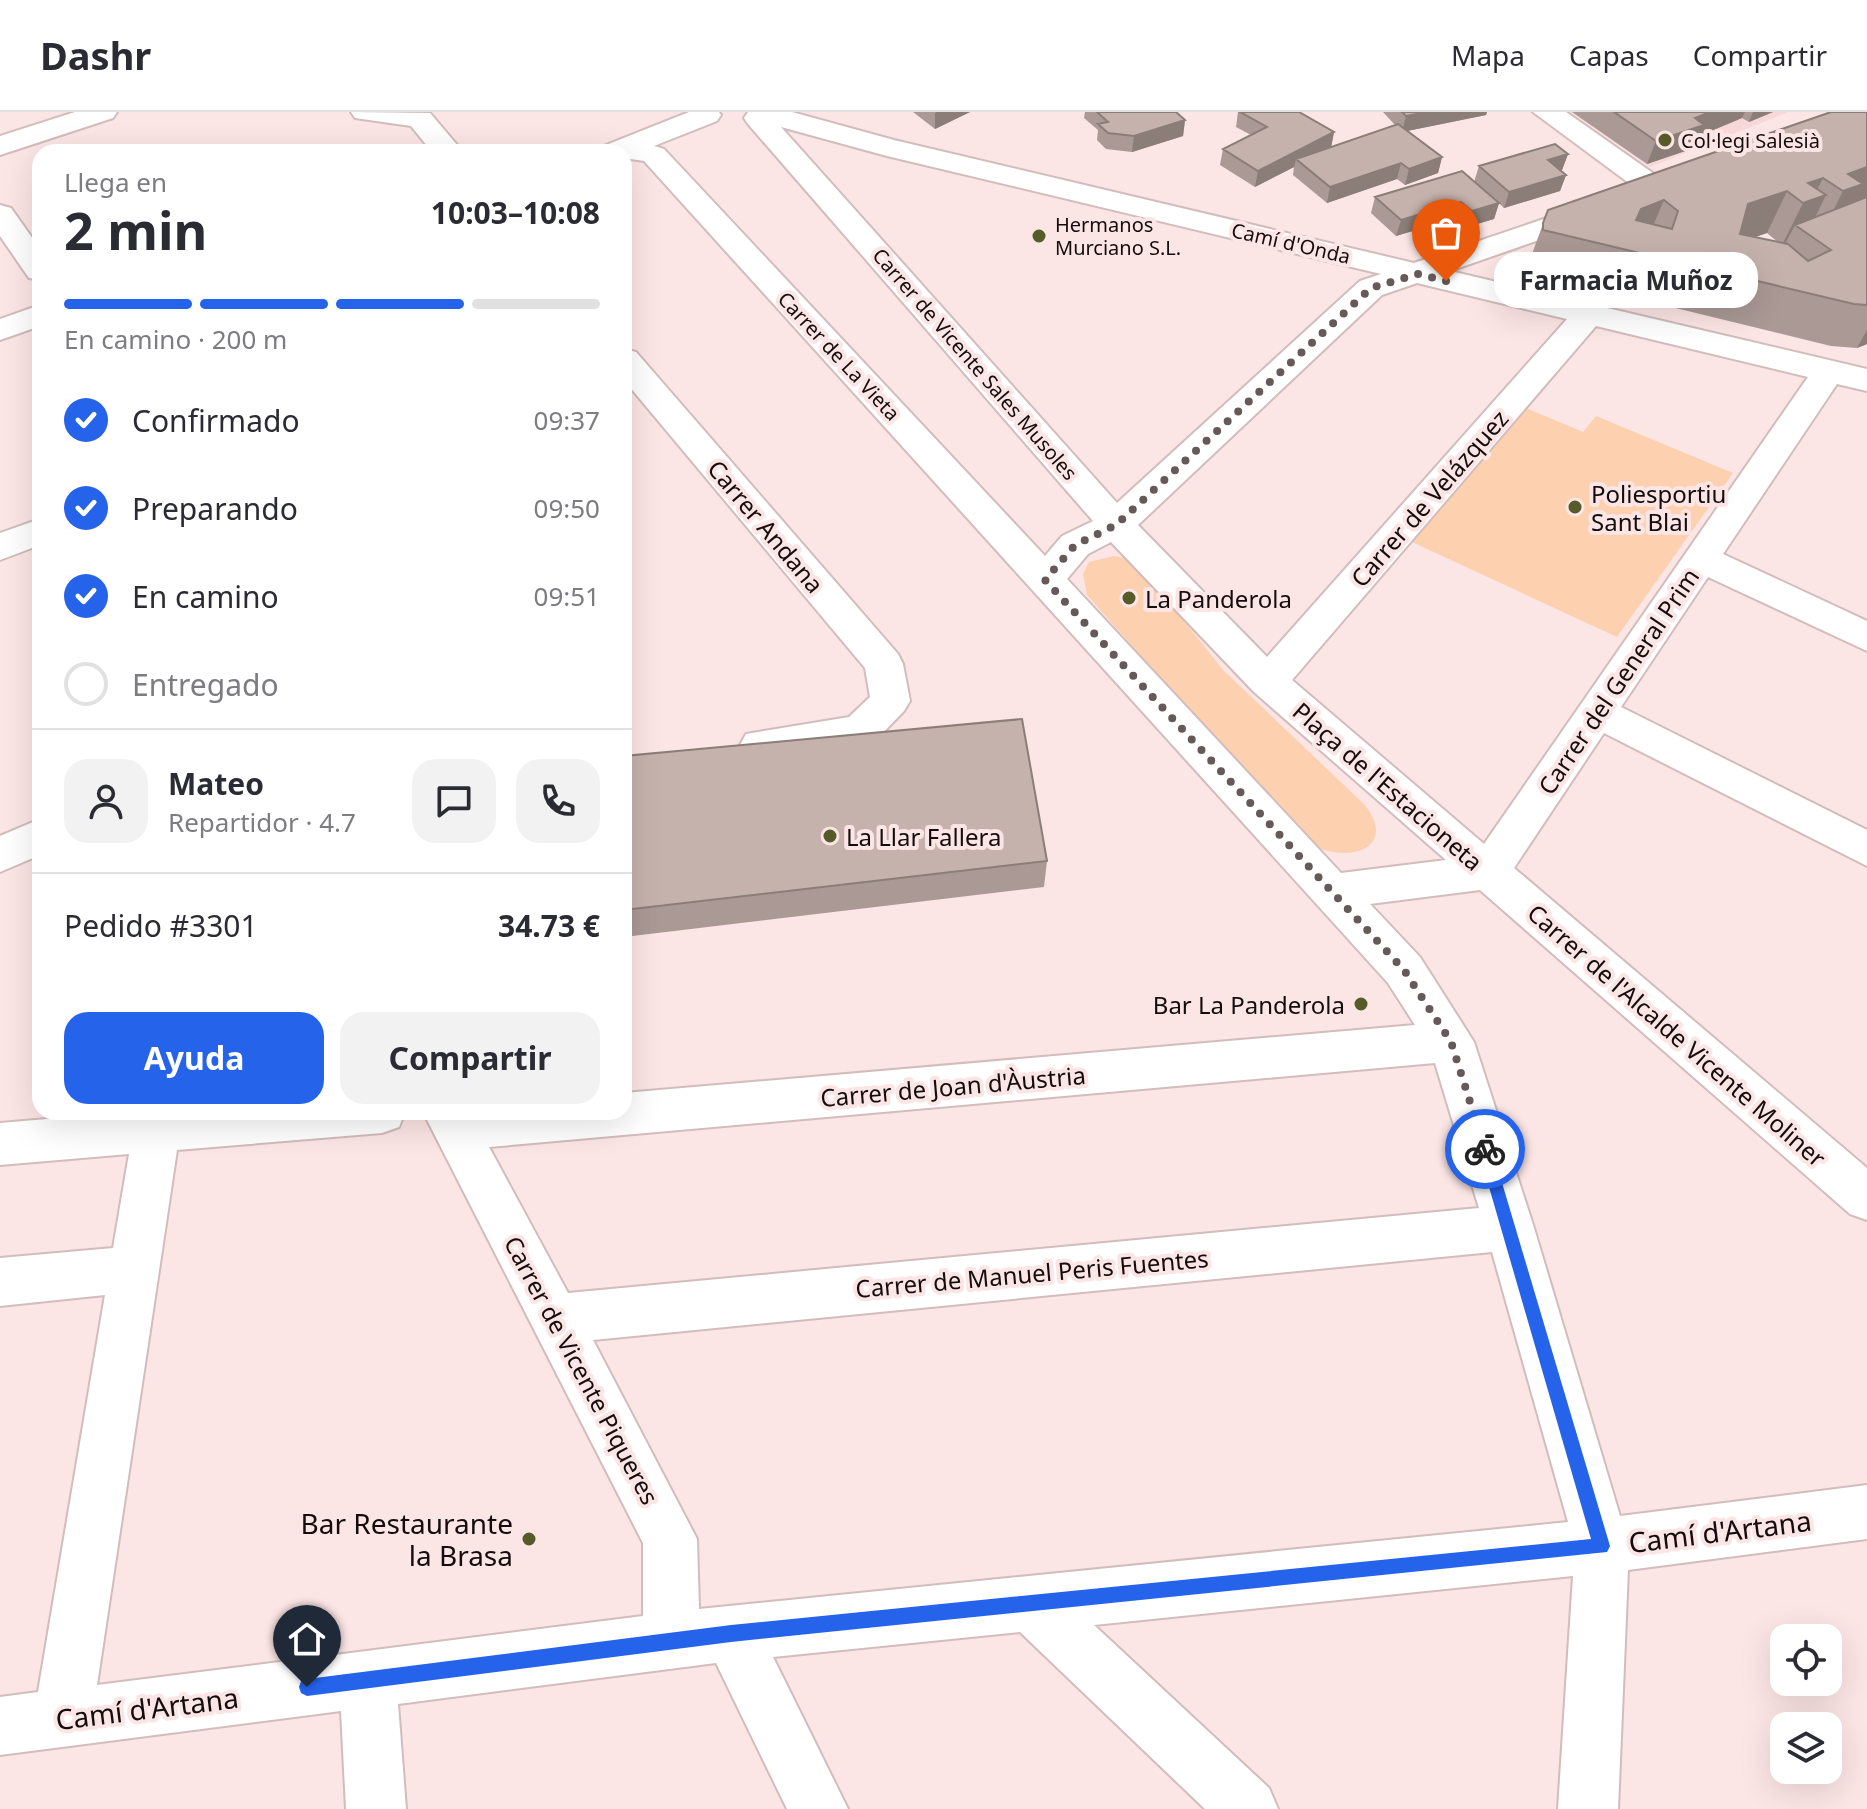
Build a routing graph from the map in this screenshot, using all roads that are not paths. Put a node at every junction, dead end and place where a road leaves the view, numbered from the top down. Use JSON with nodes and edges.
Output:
{"nodes":[{"id":1,"x":103,"y":112,"type":"edge"},
{"id":2,"x":365,"y":112,"type":"edge"},
{"id":3,"x":1547,"y":112,"type":"edge"},
{"id":4,"x":762,"y":114,"type":"edge"},
{"id":5,"x":697,"y":117,"type":"edge"},
{"id":6,"x":441,"y":144,"type":"edge"},
{"id":7,"x":0,"y":146,"type":"edge"},
{"id":8,"x":632,"y":151,"type":"edge"},
{"id":9,"x":632,"y":154,"type":"edge"},
{"id":10,"x":854,"y":174,"type":"junction"},
{"id":11,"x":0,"y":214,"type":"edge"},
{"id":12,"x":1335,"y":253,"type":"junction"},
{"id":13,"x":32,"y":260,"type":"edge"},
{"id":14,"x":1418,"y":274,"type":"junction"},
{"id":15,"x":1371,"y":288,"type":"junction"},
{"id":16,"x":1589,"y":314,"type":"junction"},
{"id":17,"x":32,"y":318,"type":"edge"},
{"id":18,"x":0,"y":330,"type":"edge"},
{"id":19,"x":632,"y":368,"type":"edge"},
{"id":20,"x":1855,"y":375,"type":"edge"},
{"id":21,"x":1116,"y":525,"type":"junction"},
{"id":22,"x":32,"y":534,"type":"edge"},
{"id":23,"x":0,"y":547,"type":"edge"},
{"id":24,"x":1701,"y":559,"type":"junction"},
{"id":25,"x":1045,"y":580,"type":"junction"},
{"id":26,"x":1867,"y":637,"type":"edge"},
{"id":27,"x":1268,"y":682,"type":"junction"},
{"id":28,"x":1597,"y":712,"type":"junction"},
{"id":29,"x":727,"y":748,"type":"edge"},
{"id":30,"x":32,"y":840,"type":"edge"},
{"id":31,"x":1867,"y":849,"type":"edge"},
{"id":32,"x":0,"y":855,"type":"edge"},
{"id":33,"x":1488,"y":872,"type":"junction"},
{"id":34,"x":1332,"y":891,"type":"junction"},
{"id":35,"x":1451,"y":1042,"type":"junction"},
{"id":36,"x":632,"y":1106,"type":"edge"},
{"id":37,"x":287,"y":1120,"type":"edge"},
{"id":38,"x":451,"y":1120,"type":"edge"},
{"id":39,"x":156,"y":1131,"type":"junction"},
{"id":40,"x":0,"y":1144,"type":"edge"},
{"id":41,"x":1867,"y":1198,"type":"edge"},
{"id":42,"x":1510,"y":1228,"type":"junction"},
{"id":43,"x":134,"y":1269,"type":"junction"},
{"id":44,"x":0,"y":1282,"type":"edge"},
{"id":45,"x":555,"y":1319,"type":"junction"},
{"id":46,"x":1867,"y":1512,"type":"edge"},
{"id":47,"x":1602,"y":1546,"type":"junction"},
{"id":48,"x":1031,"y":1604,"type":"junction"},
{"id":49,"x":731,"y":1633,"type":"junction"},
{"id":50,"x":671,"y":1641,"type":"junction"},
{"id":51,"x":368,"y":1680,"type":"junction"},
{"id":52,"x":63,"y":1718,"type":"junction"},
{"id":53,"x":0,"y":1726,"type":"edge"},
{"id":54,"x":376,"y":1809,"type":"edge"},
{"id":55,"x":818,"y":1809,"type":"edge"},
{"id":56,"x":1248,"y":1809,"type":"edge"},
{"id":57,"x":1588,"y":1809,"type":"edge"}],
"edges":[{"from":1,"to":7,"type":"street"},
{"from":2,"to":6,"type":"street"},
{"from":3,"to":14,"type":"street"},
{"from":4,"to":5,"type":"street","name":"Camí d'Onda"},
{"from":4,"to":10,"type":"street","name":"Carrer de Vicente Sales Musoles"},
{"from":4,"to":10,"type":"street","name":"Camí d'Onda"},
{"from":5,"to":8,"type":"street"},
{"from":9,"to":25,"type":"street","name":"Carrer de La Vieta"},
{"from":10,"to":12,"type":"street","name":"Camí d'Onda"},
{"from":10,"to":21,"type":"street","name":"Carrer de Vicente Sales Musoles"},
{"from":11,"to":13,"type":"street"},
{"from":12,"to":14,"type":"street","name":"Camí d'Onda"},
{"from":12,"to":15,"type":"street"},
{"from":14,"to":15,"type":"street"},
{"from":14,"to":16,"type":"street","name":"Camí d'Onda"},
{"from":15,"to":21,"type":"street"},
{"from":16,"to":20,"type":"street","name":"Camí d'Onda"},
{"from":16,"to":27,"type":"street","name":"Carrer de Velázquez"},
{"from":17,"to":18,"type":"street"},
{"from":19,"to":29,"type":"street","name":"Carrer Andana"},
{"from":20,"to":24,"type":"street","name":"Carrer del General Prim"},
{"from":21,"to":25,"type":"street"},
{"from":21,"to":27,"type":"street","name":"Plaça de l'Estacioneta"},
{"from":22,"to":23,"type":"street"},
{"from":24,"to":26,"type":"street"},
{"from":24,"to":28,"type":"street","name":"Carrer del General Prim"},
{"from":25,"to":34,"type":"street"},
{"from":27,"to":33,"type":"street","name":"Plaça de l'Estacioneta"},
{"from":28,"to":31,"type":"street"},
{"from":28,"to":33,"type":"street","name":"Carrer del General Prim"},
{"from":30,"to":32,"type":"street"},
{"from":33,"to":34,"type":"street","name":"Plaça de l'Estacioneta"},
{"from":33,"to":41,"type":"street","name":"Carrer de l'Alcalde Vicente Moliner"},
{"from":34,"to":35,"type":"street"},
{"from":35,"to":36,"type":"street","name":"Carrer de Joan d'Àustria"},
{"from":35,"to":42,"type":"street"},
{"from":37,"to":39,"type":"street"},
{"from":38,"to":45,"type":"street","name":"Carrer de Vicente Piqueres"},
{"from":39,"to":40,"type":"street"},
{"from":39,"to":43,"type":"street"},
{"from":42,"to":45,"type":"street","name":"Carrer de Manuel Peris Fuentes"},
{"from":42,"to":47,"type":"street"},
{"from":43,"to":44,"type":"street"},
{"from":43,"to":52,"type":"street"},
{"from":45,"to":50,"type":"street","name":"Carrer de Vicente Piqueres"},
{"from":46,"to":47,"type":"street","name":"Camí d'Artana"},
{"from":47,"to":48,"type":"street","name":"Camí d'Artana"},
{"from":47,"to":57,"type":"street"},
{"from":48,"to":49,"type":"street","name":"Camí d'Artana"},
{"from":48,"to":56,"type":"street"},
{"from":49,"to":50,"type":"street","name":"Camí d'Artana"},
{"from":49,"to":55,"type":"street"},
{"from":50,"to":51,"type":"street","name":"Camí d'Artana"},
{"from":51,"to":52,"type":"street","name":"Camí d'Artana"},
{"from":51,"to":54,"type":"street"},
{"from":52,"to":53,"type":"street","name":"Camí d'Artana"}]}
